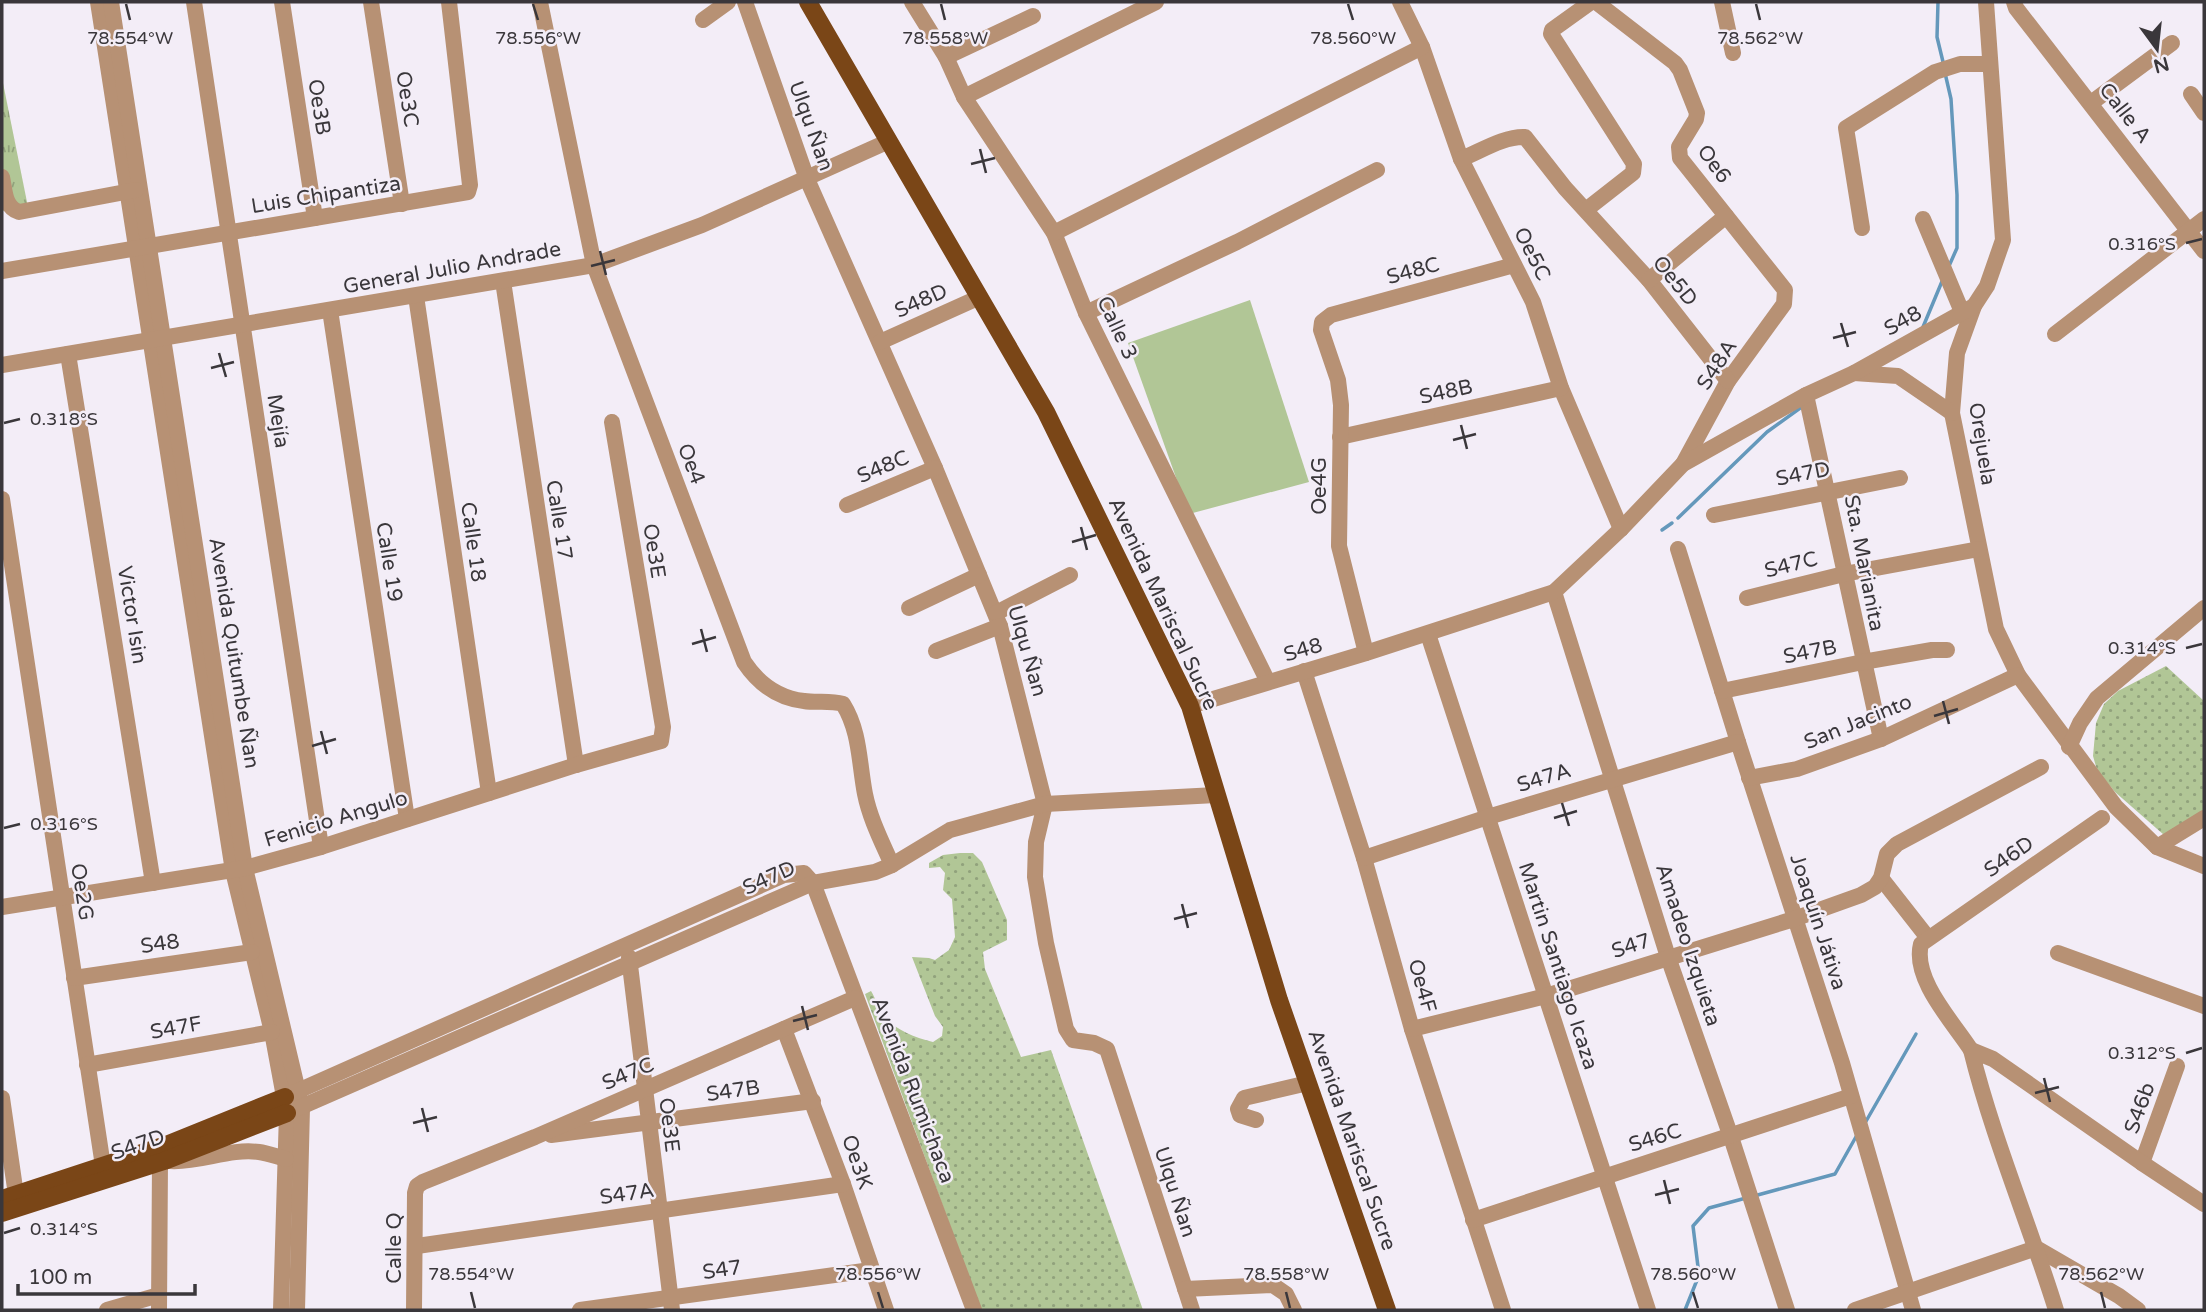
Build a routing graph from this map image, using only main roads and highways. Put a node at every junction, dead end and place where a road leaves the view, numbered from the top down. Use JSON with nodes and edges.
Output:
{"nodes":[{"id":1,"x":808,"y":2,"type":"edge"},
{"id":2,"x":9,"y":1197,"type":"edge"},
{"id":3,"x":2,"y":1213,"type":"edge"},
{"id":4,"x":1387,"y":1310,"type":"edge"}],
"edges":[{"from":1,"to":4,"type":"main road","name":"Avenida Mariscal Sucre"},
{"from":2,"to":3,"type":"main road","name":"S47D"}]}
